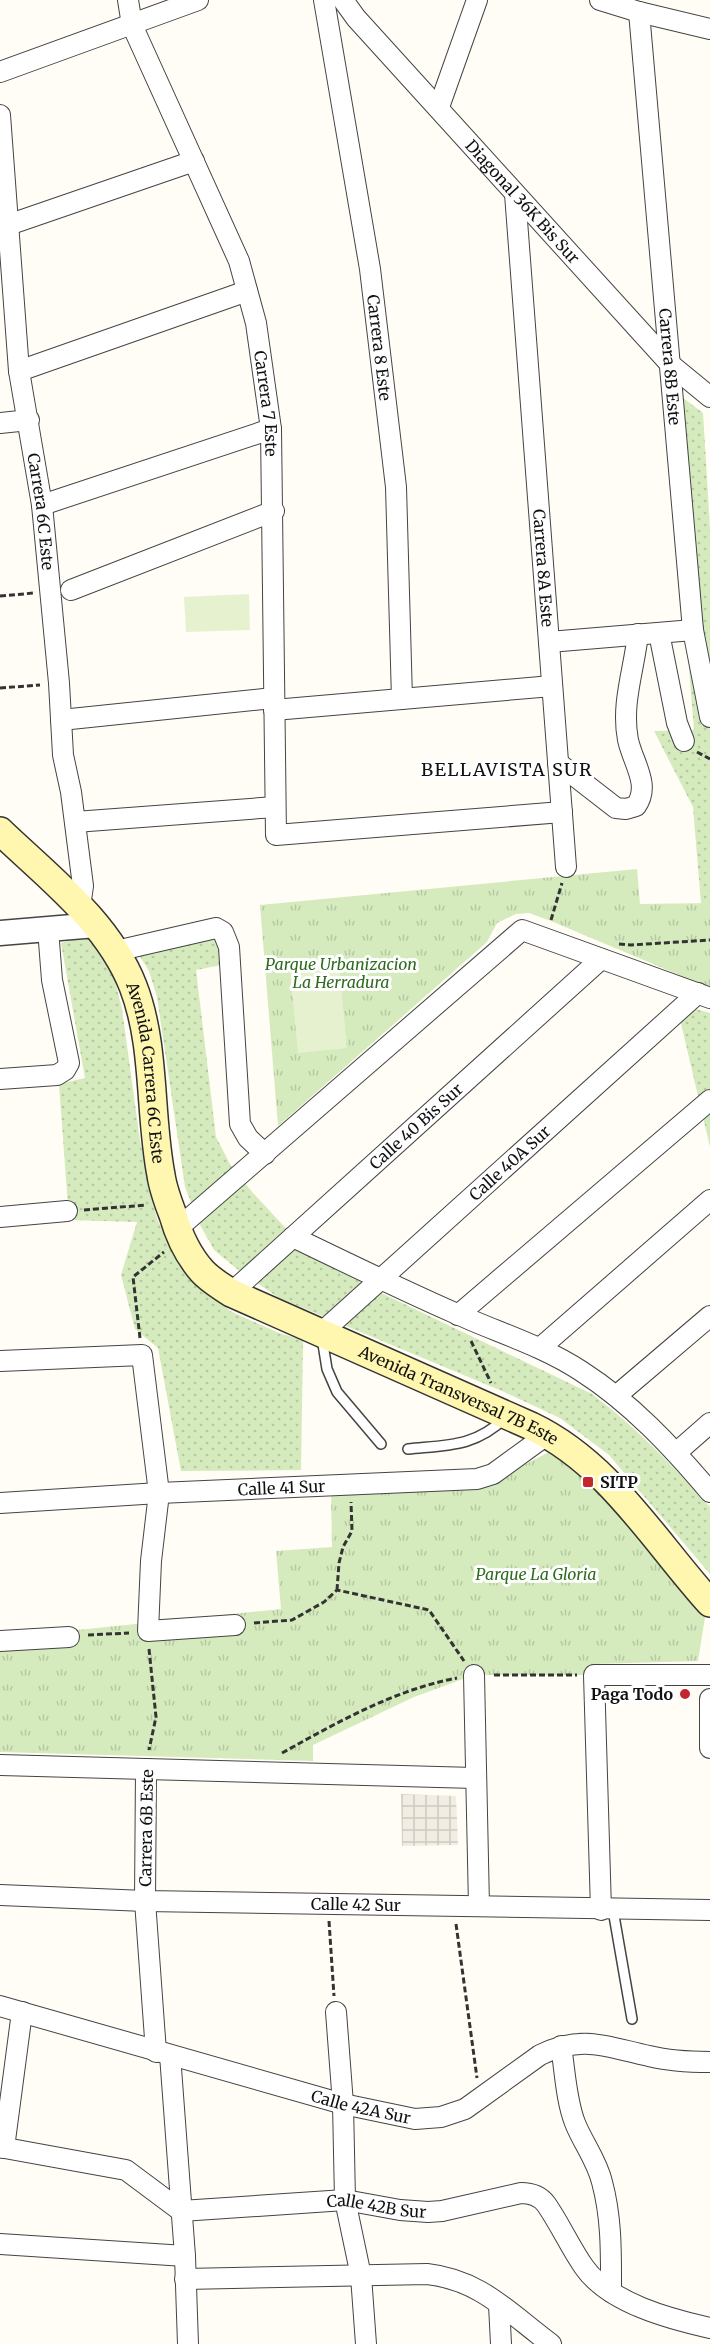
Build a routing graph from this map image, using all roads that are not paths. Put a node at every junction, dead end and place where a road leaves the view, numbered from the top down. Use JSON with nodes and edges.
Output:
{"nodes":[{"id":1,"x":128,"y":0,"type":"edge"},
{"id":2,"x":198,"y":0,"type":"edge"},
{"id":3,"x":324,"y":0,"type":"edge"},
{"id":4,"x":343,"y":0,"type":"edge"},
{"id":5,"x":477,"y":0,"type":"edge"},
{"id":6,"x":600,"y":0,"type":"edge"},
{"id":7,"x":639,"y":12,"type":"junction"},
{"id":8,"x":132,"y":24,"type":"junction"},
{"id":9,"x":710,"y":29,"type":"edge"},
{"id":10,"x":0,"y":72,"type":"edge"},
{"id":11,"x":439,"y":107,"type":"junction"},
{"id":12,"x":0,"y":115,"type":"edge"},
{"id":13,"x":194,"y":161,"type":"junction"},
{"id":14,"x":515,"y":194,"type":"junction"},
{"id":15,"x":8,"y":225,"type":"junction"},
{"id":16,"x":5,"y":251,"type":"edge"},
{"id":17,"x":248,"y":291,"type":"junction"},
{"id":18,"x":671,"y":365,"type":"junction"},
{"id":19,"x":19,"y":370,"type":"junction"},
{"id":20,"x":710,"y":397,"type":"edge"},
{"id":21,"x":29,"y":420,"type":"junction"},
{"id":22,"x":0,"y":423,"type":"edge"},
{"id":23,"x":271,"y":429,"type":"junction"},
{"id":24,"x":42,"y":505,"type":"junction"},
{"id":25,"x":274,"y":511,"type":"junction"},
{"id":26,"x":71,"y":590,"type":"dead end"},
{"id":27,"x":693,"y":630,"type":"junction"},
{"id":28,"x":659,"y":633,"type":"junction"},
{"id":29,"x":638,"y":634,"type":"junction"},
{"id":30,"x":549,"y":642,"type":"junction"},
{"id":31,"x":552,"y":686,"type":"junction"},
{"id":32,"x":402,"y":699,"type":"junction"},
{"id":33,"x":273,"y":704,"type":"junction"},
{"id":34,"x":710,"y":717,"type":"edge"},
{"id":35,"x":60,"y":720,"type":"junction"},
{"id":36,"x":684,"y":741,"type":"dead end"},
{"id":37,"x":558,"y":763,"type":"junction"},
{"id":38,"x":275,"y":807,"type":"junction"},
{"id":39,"x":562,"y":812,"type":"junction"},
{"id":40,"x":75,"y":822,"type":"junction"},
{"id":41,"x":0,"y":831,"type":"edge"},
{"id":42,"x":566,"y":867,"type":"road end"},
{"id":43,"x":88,"y":916,"type":"junction"},
{"id":44,"x":48,"y":929,"type":"junction"},
{"id":45,"x":0,"y":933,"type":"edge"},
{"id":46,"x":116,"y":951,"type":"junction"},
{"id":47,"x":607,"y":951,"type":"junction"},
{"id":48,"x":704,"y":995,"type":"edge"},
{"id":49,"x":0,"y":1079,"type":"edge"},
{"id":50,"x":710,"y":1100,"type":"edge"},
{"id":51,"x":265,"y":1154,"type":"junction"},
{"id":52,"x":710,"y":1200,"type":"edge"},
{"id":53,"x":68,"y":1211,"type":"road end"},
{"id":54,"x":0,"y":1216,"type":"edge"},
{"id":55,"x":179,"y":1234,"type":"junction"},
{"id":56,"x":293,"y":1237,"type":"junction"},
{"id":57,"x":381,"y":1279,"type":"junction"},
{"id":58,"x":231,"y":1293,"type":"junction"},
{"id":59,"x":458,"y":1315,"type":"junction"},
{"id":60,"x":710,"y":1316,"type":"edge"},
{"id":61,"x":321,"y":1333,"type":"junction"},
{"id":62,"x":540,"y":1348,"type":"junction"},
{"id":63,"x":0,"y":1361,"type":"edge"},
{"id":64,"x":616,"y":1396,"type":"junction"},
{"id":65,"x":507,"y":1416,"type":"junction"},
{"id":66,"x":710,"y":1423,"type":"edge"},
{"id":67,"x":548,"y":1434,"type":"junction"},
{"id":68,"x":381,"y":1444,"type":"dead end"},
{"id":69,"x":408,"y":1449,"type":"dead end"},
{"id":70,"x":676,"y":1452,"type":"junction"},
{"id":71,"x":710,"y":1492,"type":"edge"},
{"id":72,"x":159,"y":1493,"type":"junction"},
{"id":73,"x":0,"y":1503,"type":"edge"},
{"id":74,"x":706,"y":1592,"type":"edge"},
{"id":75,"x":235,"y":1625,"type":"road end"},
{"id":76,"x":69,"y":1637,"type":"road end"},
{"id":77,"x":0,"y":1641,"type":"edge"},
{"id":78,"x":474,"y":1675,"type":"road end"},
{"id":79,"x":710,"y":1675,"type":"edge"},
{"id":80,"x":710,"y":1699,"type":"edge"},
{"id":81,"x":710,"y":1748,"type":"edge"},
{"id":82,"x":0,"y":1764,"type":"edge"},
{"id":83,"x":146,"y":1769,"type":"junction"},
{"id":84,"x":475,"y":1778,"type":"junction"},
{"id":85,"x":0,"y":1894,"type":"edge"},
{"id":86,"x":145,"y":1901,"type":"junction"},
{"id":87,"x":479,"y":1906,"type":"junction"},
{"id":88,"x":607,"y":1910,"type":"junction"},
{"id":89,"x":710,"y":1910,"type":"edge"},
{"id":90,"x":0,"y":2006,"type":"edge"},
{"id":91,"x":22,"y":2012,"type":"junction"},
{"id":92,"x":336,"y":2012,"type":"road end"},
{"id":93,"x":632,"y":2019,"type":"dead end"},
{"id":94,"x":561,"y":2046,"type":"junction"},
{"id":95,"x":163,"y":2054,"type":"junction"},
{"id":96,"x":710,"y":2062,"type":"edge"},
{"id":97,"x":343,"y":2104,"type":"junction"},
{"id":98,"x":2,"y":2147,"type":"edge"},
{"id":99,"x":345,"y":2200,"type":"junction"},
{"id":100,"x":181,"y":2211,"type":"junction"},
{"id":101,"x":0,"y":2244,"type":"edge"},
{"id":102,"x":185,"y":2256,"type":"junction"},
{"id":103,"x":360,"y":2276,"type":"junction"},
{"id":104,"x":185,"y":2279,"type":"junction"},
{"id":105,"x":611,"y":2292,"type":"junction"},
{"id":106,"x":499,"y":2305,"type":"junction"},
{"id":107,"x":710,"y":2328,"type":"edge"},
{"id":108,"x":188,"y":2344,"type":"edge"},
{"id":109,"x":366,"y":2344,"type":"edge"},
{"id":110,"x":501,"y":2344,"type":"edge"},
{"id":111,"x":551,"y":2344,"type":"edge"}],
"edges":[{"from":1,"to":8,"type":"street","name":"Carrera 7 Este"},
{"from":2,"to":8,"type":"street"},
{"from":3,"to":32,"type":"street","name":"Carrera 8 Este"},
{"from":4,"to":11,"type":"street","name":"Diagonal 36K Bis Sur"},
{"from":5,"to":11,"type":"street"},
{"from":6,"to":7,"type":"street"},
{"from":7,"to":9,"type":"street"},
{"from":7,"to":18,"type":"street","name":"Carrera 8B Este"},
{"from":8,"to":10,"type":"street"},
{"from":8,"to":13,"type":"street","name":"Carrera 7 Este"},
{"from":11,"to":14,"type":"street","name":"Diagonal 36K Bis Sur"},
{"from":12,"to":15,"type":"street","name":"Carrera 6C Este"},
{"from":13,"to":15,"type":"street"},
{"from":13,"to":17,"type":"street","name":"Carrera 7 Este"},
{"from":14,"to":18,"type":"street","name":"Diagonal 36K Bis Sur"},
{"from":14,"to":30,"type":"street","name":"Carrera 8A Este"},
{"from":15,"to":16,"type":"street","name":"Carrera 6C Este"},
{"from":16,"to":19,"type":"street","name":"Carrera 6C Este"},
{"from":17,"to":19,"type":"street"},
{"from":17,"to":23,"type":"street","name":"Carrera 7 Este"},
{"from":18,"to":20,"type":"street","name":"Diagonal 36K Bis Sur"},
{"from":18,"to":27,"type":"street","name":"Carrera 8B Este"},
{"from":19,"to":21,"type":"street","name":"Carrera 6C Este"},
{"from":21,"to":22,"type":"street"},
{"from":21,"to":24,"type":"street","name":"Carrera 6C Este"},
{"from":23,"to":24,"type":"street"},
{"from":23,"to":25,"type":"street","name":"Carrera 7 Este"},
{"from":24,"to":35,"type":"street","name":"Carrera 6C Este"},
{"from":25,"to":26,"type":"street"},
{"from":25,"to":33,"type":"street","name":"Carrera 7 Este"},
{"from":27,"to":28,"type":"street"},
{"from":27,"to":34,"type":"street","name":"Carrera 8B Este"},
{"from":28,"to":29,"type":"street"},
{"from":28,"to":36,"type":"street"},
{"from":29,"to":30,"type":"street"},
{"from":29,"to":37,"type":"street"},
{"from":30,"to":31,"type":"street","name":"Carrera 8A Este"},
{"from":31,"to":32,"type":"street"},
{"from":31,"to":37,"type":"street","name":"Carrera 8A Este"},
{"from":32,"to":33,"type":"street"},
{"from":33,"to":35,"type":"street"},
{"from":33,"to":38,"type":"street","name":"Carrera 7 Este"},
{"from":35,"to":40,"type":"street","name":"Carrera 6C Este"},
{"from":37,"to":39,"type":"street","name":"Carrera 8A Este"},
{"from":38,"to":39,"type":"street","name":"Carrera 7 Este"},
{"from":38,"to":40,"type":"street"},
{"from":39,"to":42,"type":"street","name":"Carrera 8A Este"},
{"from":40,"to":43,"type":"street","name":"Carrera 6C Este"},
{"from":41,"to":43,"type":"main road","name":"Avenida Carrera 6C Este"},
{"from":43,"to":44,"type":"street"},
{"from":43,"to":46,"type":"main road","name":"Avenida Carrera 6C Este"},
{"from":44,"to":45,"type":"street"},
{"from":44,"to":49,"type":"street"},
{"from":46,"to":51,"type":"street"},
{"from":46,"to":55,"type":"main road","name":"Avenida Carrera 6C Este"},
{"from":47,"to":48,"type":"street"},
{"from":47,"to":51,"type":"street"},
{"from":47,"to":56,"type":"street","name":"Calle 40 Bis Sur"},
{"from":48,"to":57,"type":"street","name":"Calle 40A Sur"},
{"from":50,"to":59,"type":"street"},
{"from":51,"to":55,"type":"street"},
{"from":52,"to":62,"type":"street"},
{"from":53,"to":54,"type":"street"},
{"from":55,"to":58,"type":"main road","name":"Avenida Transversal 7B Este"},
{"from":56,"to":57,"type":"street"},
{"from":56,"to":58,"type":"street","name":"Calle 40 Bis Sur"},
{"from":57,"to":59,"type":"street"},
{"from":57,"to":61,"type":"street","name":"Calle 40A Sur"},
{"from":58,"to":61,"type":"main road","name":"Avenida Transversal 7B Este"},
{"from":59,"to":62,"type":"street"},
{"from":60,"to":64,"type":"street"},
{"from":61,"to":65,"type":"main road","name":"Avenida Transversal 7B Este"},
{"from":61,"to":68,"type":"lane"},
{"from":62,"to":64,"type":"street"},
{"from":63,"to":72,"type":"street"},
{"from":64,"to":70,"type":"street"},
{"from":65,"to":67,"type":"main road","name":"Avenida Transversal 7B Este"},
{"from":65,"to":69,"type":"lane"},
{"from":66,"to":70,"type":"street"},
{"from":67,"to":72,"type":"street","name":"Calle 41 Sur"},
{"from":67,"to":74,"type":"main road","name":"Avenida Transversal 7B Este"},
{"from":70,"to":71,"type":"street"},
{"from":72,"to":73,"type":"street","name":"Calle 41 Sur"},
{"from":72,"to":75,"type":"street"},
{"from":76,"to":77,"type":"street"},
{"from":78,"to":84,"type":"street"},
{"from":79,"to":88,"type":"street"},
{"from":80,"to":81,"type":"street"},
{"from":82,"to":83,"type":"street"},
{"from":83,"to":84,"type":"street"},
{"from":83,"to":86,"type":"street","name":"Carrera 6B Este"},
{"from":84,"to":87,"type":"street"},
{"from":85,"to":86,"type":"street","name":"Calle 42 Sur"},
{"from":86,"to":87,"type":"street","name":"Calle 42 Sur"},
{"from":86,"to":95,"type":"street","name":"Carrera 6B Este"},
{"from":87,"to":88,"type":"street","name":"Calle 42 Sur"},
{"from":88,"to":89,"type":"street","name":"Calle 42 Sur"},
{"from":88,"to":93,"type":"lane"},
{"from":90,"to":91,"type":"street","name":"Calle 42A Sur"},
{"from":91,"to":95,"type":"street","name":"Calle 42A Sur"},
{"from":91,"to":98,"type":"street"},
{"from":92,"to":97,"type":"street"},
{"from":94,"to":96,"type":"street","name":"Calle 42A Sur"},
{"from":94,"to":97,"type":"street","name":"Calle 42A Sur"},
{"from":94,"to":105,"type":"street"},
{"from":95,"to":97,"type":"street","name":"Calle 42A Sur"},
{"from":95,"to":100,"type":"street","name":"Carrera 6B Este"},
{"from":97,"to":99,"type":"street"},
{"from":98,"to":100,"type":"street"},
{"from":99,"to":100,"type":"street","name":"Calle 42B Sur"},
{"from":99,"to":103,"type":"street"},
{"from":99,"to":105,"type":"street","name":"Calle 42B Sur"},
{"from":100,"to":102,"type":"street","name":"Carrera 6B Este"},
{"from":101,"to":102,"type":"street"},
{"from":102,"to":104,"type":"street","name":"Carrera 6B Este"},
{"from":103,"to":104,"type":"street"},
{"from":103,"to":106,"type":"street"},
{"from":103,"to":109,"type":"street"},
{"from":104,"to":108,"type":"street","name":"Carrera 6B Este"},
{"from":105,"to":107,"type":"street","name":"Calle 42B Sur"},
{"from":106,"to":110,"type":"street"},
{"from":106,"to":111,"type":"street"}]}
